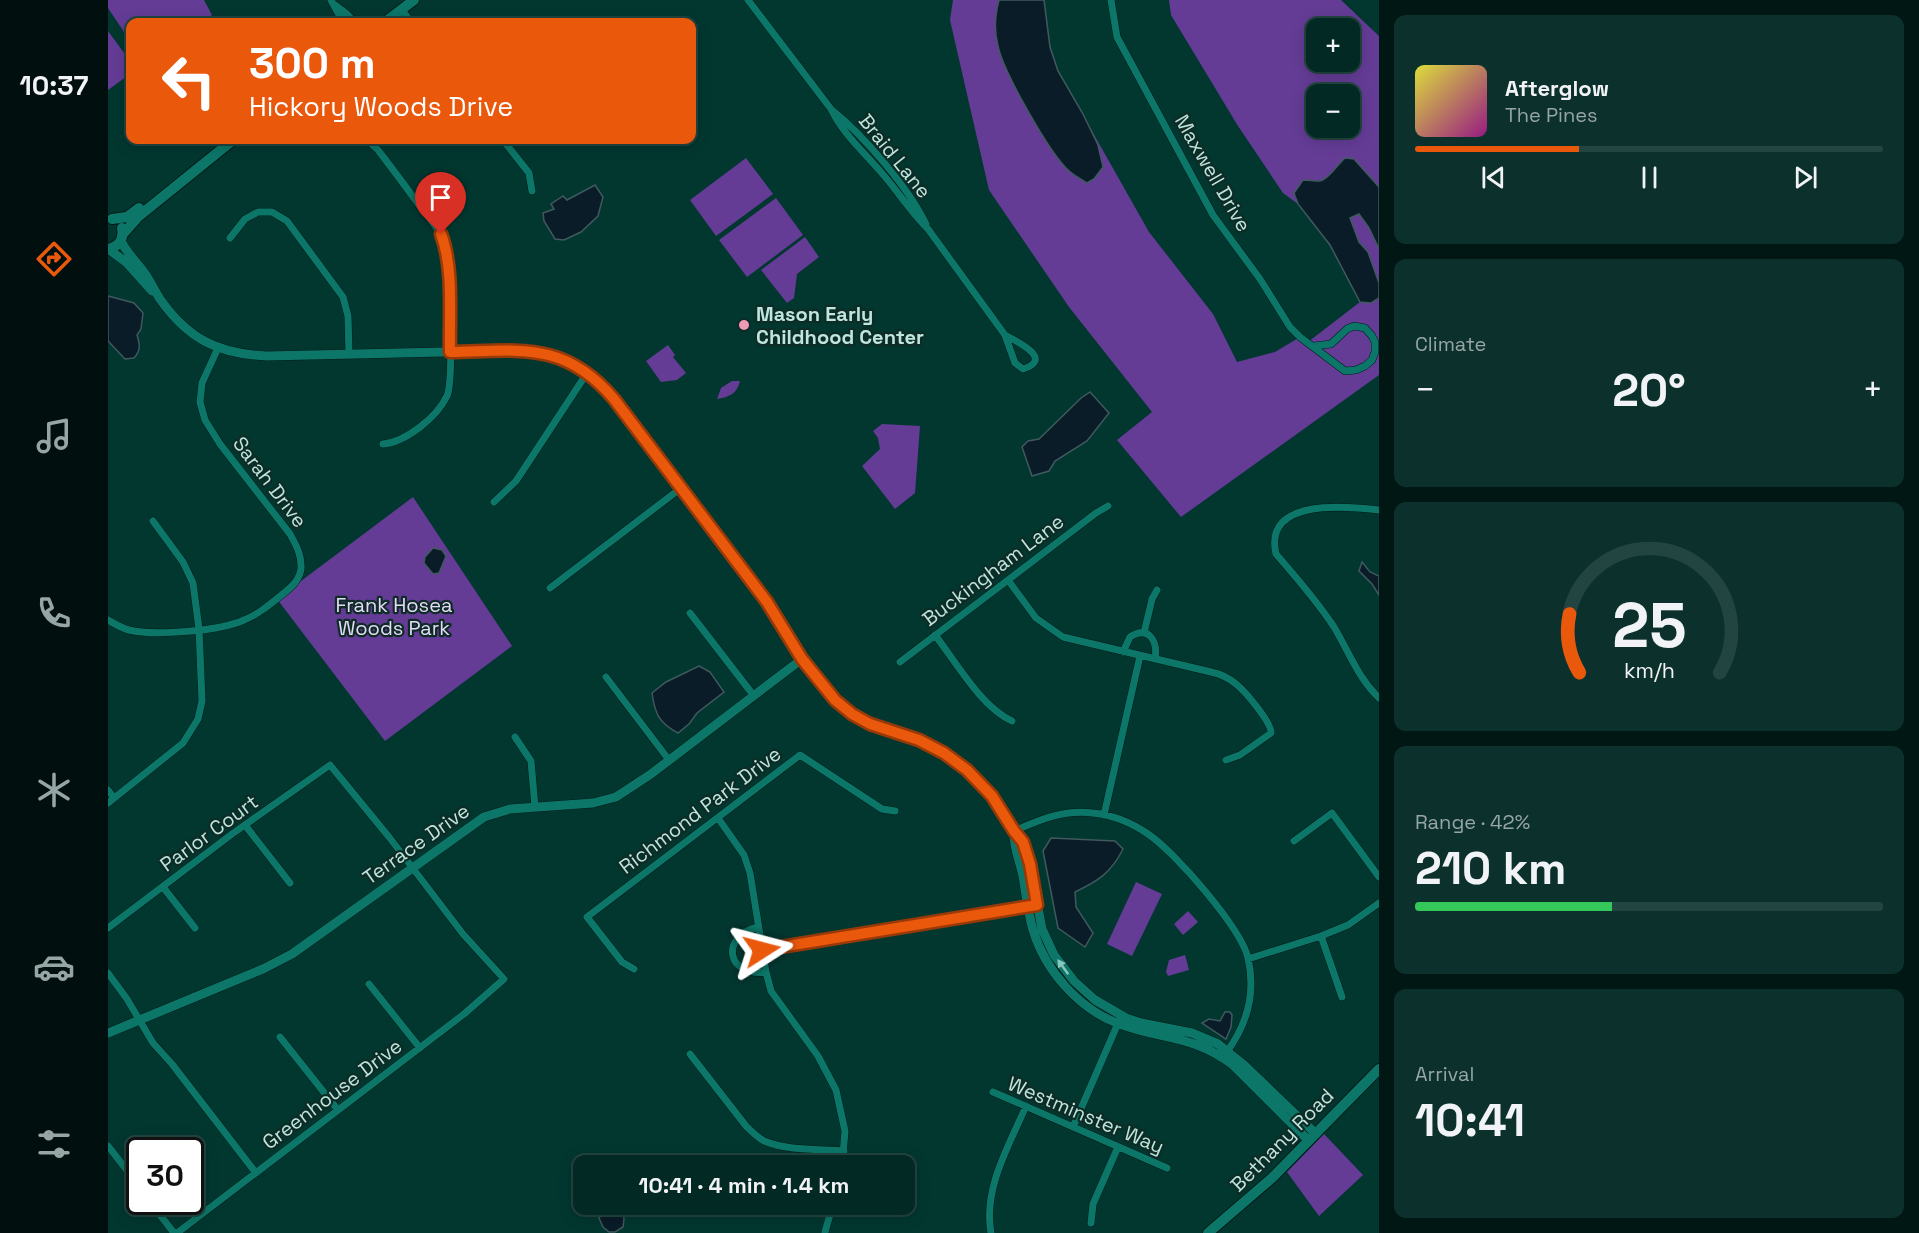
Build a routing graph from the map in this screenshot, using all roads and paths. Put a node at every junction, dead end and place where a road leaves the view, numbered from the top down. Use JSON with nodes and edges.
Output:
{"nodes":[{"id":1,"x":414,"y":0,"type":"edge"},
{"id":2,"x":748,"y":0,"type":"edge"},
{"id":3,"x":1111,"y":0,"type":"edge"},
{"id":4,"x":333,"y":3,"type":"edge"},
{"id":5,"x":402,"y":10,"type":"junction"},
{"id":6,"x":341,"y":18,"type":"edge"},
{"id":7,"x":350,"y":18,"type":"edge"},
{"id":8,"x":391,"y":18,"type":"edge"},
{"id":9,"x":408,"y":18,"type":"edge"},
{"id":10,"x":228,"y":144,"type":"edge"},
{"id":11,"x":371,"y":144,"type":"edge"},
{"id":12,"x":506,"y":144,"type":"edge"},
{"id":13,"x":191,"y":172,"type":"junction"},
{"id":14,"x":532,"y":191,"type":"dead end"},
{"id":15,"x":110,"y":219,"type":"edge"},
{"id":16,"x":122,"y":238,"type":"junction"},
{"id":17,"x":230,"y":238,"type":"dead end"},
{"id":18,"x":108,"y":249,"type":"edge"},
{"id":19,"x":159,"y":298,"type":"junction"},
{"id":20,"x":1005,"y":335,"type":"junction"},
{"id":21,"x":1314,"y":346,"type":"junction"},
{"id":22,"x":218,"y":348,"type":"junction"},
{"id":23,"x":450,"y":352,"type":"junction"},
{"id":24,"x":349,"y":354,"type":"junction"},
{"id":25,"x":1376,"y":361,"type":"edge"},
{"id":26,"x":587,"y":373,"type":"junction"},
{"id":27,"x":383,"y":444,"type":"dead end"},
{"id":28,"x":681,"y":488,"type":"junction"},
{"id":29,"x":494,"y":502,"type":"dead end"},
{"id":30,"x":1108,"y":506,"type":"dead end"},
{"id":31,"x":1379,"y":510,"type":"edge"},
{"id":32,"x":153,"y":521,"type":"dead end"},
{"id":33,"x":1008,"y":580,"type":"junction"},
{"id":34,"x":550,"y":588,"type":"dead end"},
{"id":35,"x":1157,"y":590,"type":"dead end"},
{"id":36,"x":690,"y":613,"type":"dead end"},
{"id":37,"x":108,"y":620,"type":"edge"},
{"id":38,"x":199,"y":629,"type":"junction"},
{"id":39,"x":1144,"y":633,"type":"junction"},
{"id":40,"x":935,"y":635,"type":"junction"},
{"id":41,"x":1123,"y":652,"type":"junction"},
{"id":42,"x":1140,"y":656,"type":"junction"},
{"id":43,"x":802,"y":659,"type":"junction"},
{"id":44,"x":1155,"y":659,"type":"junction"},
{"id":45,"x":900,"y":662,"type":"dead end"},
{"id":46,"x":606,"y":677,"type":"dead end"},
{"id":47,"x":754,"y":696,"type":"junction"},
{"id":48,"x":1379,"y":698,"type":"edge"},
{"id":49,"x":1012,"y":721,"type":"dead end"},
{"id":50,"x":515,"y":737,"type":"dead end"},
{"id":51,"x":669,"y":760,"type":"junction"},
{"id":52,"x":1227,"y":760,"type":"dead end"},
{"id":53,"x":108,"y":790,"type":"edge"},
{"id":54,"x":111,"y":801,"type":"edge"},
{"id":55,"x":535,"y":807,"type":"junction"},
{"id":56,"x":895,"y":811,"type":"dead end"},
{"id":57,"x":1104,"y":815,"type":"junction"},
{"id":58,"x":718,"y":818,"type":"junction"},
{"id":59,"x":245,"y":825,"type":"junction"},
{"id":60,"x":1014,"y":831,"type":"junction"},
{"id":61,"x":1294,"y":841,"type":"dead end"},
{"id":62,"x":412,"y":867,"type":"junction"},
{"id":63,"x":1379,"y":877,"type":"edge"},
{"id":64,"x":290,"y":883,"type":"dead end"},
{"id":65,"x":163,"y":887,"type":"junction"},
{"id":66,"x":1379,"y":903,"type":"edge"},
{"id":67,"x":1032,"y":906,"type":"junction"},
{"id":68,"x":758,"y":927,"type":"junction"},
{"id":69,"x":108,"y":928,"type":"edge"},
{"id":70,"x":195,"y":928,"type":"dead end"},
{"id":71,"x":1321,"y":936,"type":"junction"},
{"id":72,"x":762,"y":950,"type":"junction"},
{"id":73,"x":1248,"y":958,"type":"junction"},
{"id":74,"x":634,"y":969,"type":"dead end"},
{"id":75,"x":766,"y":972,"type":"junction"},
{"id":76,"x":108,"y":973,"type":"edge"},
{"id":77,"x":369,"y":984,"type":"dead end"},
{"id":78,"x":1342,"y":997,"type":"dead end"},
{"id":79,"x":1119,"y":1019,"type":"junction"},
{"id":80,"x":139,"y":1020,"type":"junction"},
{"id":81,"x":108,"y":1033,"type":"edge"},
{"id":82,"x":280,"y":1037,"type":"dead end"},
{"id":83,"x":420,"y":1048,"type":"junction"},
{"id":84,"x":690,"y":1054,"type":"dead end"},
{"id":85,"x":1225,"y":1054,"type":"junction"},
{"id":86,"x":1379,"y":1069,"type":"edge"},
{"id":87,"x":993,"y":1092,"type":"dead end"},
{"id":88,"x":1026,"y":1106,"type":"junction"},
{"id":89,"x":338,"y":1110,"type":"junction"},
{"id":90,"x":1073,"y":1126,"type":"junction"},
{"id":91,"x":1312,"y":1137,"type":"junction"},
{"id":92,"x":108,"y":1146,"type":"edge"},
{"id":93,"x":1118,"y":1146,"type":"junction"},
{"id":94,"x":844,"y":1151,"type":"junction"},
{"id":95,"x":843,"y":1155,"type":"edge"},
{"id":96,"x":1167,"y":1168,"type":"dead end"},
{"id":97,"x":126,"y":1169,"type":"edge"},
{"id":98,"x":256,"y":1173,"type":"junction"},
{"id":99,"x":161,"y":1215,"type":"edge"},
{"id":100,"x":830,"y":1215,"type":"edge"},
{"id":101,"x":1091,"y":1223,"type":"dead end"},
{"id":102,"x":825,"y":1232,"type":"edge"},
{"id":103,"x":176,"y":1233,"type":"edge"},
{"id":104,"x":991,"y":1233,"type":"edge"},
{"id":105,"x":1208,"y":1233,"type":"edge"}],
"edges":[{"from":1,"to":5,"type":"main road"},
{"from":2,"to":20,"type":"street","name":"Braid Lane"},
{"from":3,"to":21,"type":"street","name":"Maxwell Drive"},
{"from":4,"to":6,"type":"street"},
{"from":4,"to":7,"type":"street"},
{"from":5,"to":8,"type":"main road"},
{"from":5,"to":9,"type":"street"},
{"from":10,"to":13,"type":"main road"},
{"from":11,"to":23,"type":"street"},
{"from":12,"to":14,"type":"street"},
{"from":13,"to":15,"type":"main road"},
{"from":13,"to":16,"type":"main road"},
{"from":15,"to":16,"type":"main road"},
{"from":16,"to":18,"type":"main road"},
{"from":16,"to":19,"type":"street"},
{"from":17,"to":24,"type":"street"},
{"from":18,"to":19,"type":"street"},
{"from":19,"to":22,"type":"street"},
{"from":20,"to":20,"type":"street","name":"Braid Lane"},
{"from":21,"to":25,"type":"street","name":"Maxwell Drive"},
{"from":21,"to":25,"type":"street","name":"Maxwell Drive"},
{"from":22,"to":24,"type":"street"},
{"from":22,"to":38,"type":"street","name":"Sarah Drive"},
{"from":23,"to":24,"type":"street"},
{"from":23,"to":26,"type":"street"},
{"from":23,"to":27,"type":"street"},
{"from":26,"to":28,"type":"street"},
{"from":26,"to":29,"type":"street"},
{"from":28,"to":34,"type":"street"},
{"from":28,"to":43,"type":"street"},
{"from":30,"to":33,"type":"street","name":"Buckingham Lane"},
{"from":31,"to":48,"type":"street"},
{"from":32,"to":38,"type":"street"},
{"from":33,"to":40,"type":"street","name":"Buckingham Lane"},
{"from":33,"to":41,"type":"street"},
{"from":35,"to":39,"type":"street"},
{"from":36,"to":47,"type":"street"},
{"from":37,"to":38,"type":"street","name":"Sarah Drive"},
{"from":38,"to":54,"type":"street"},
{"from":39,"to":41,"type":"street"},
{"from":39,"to":44,"type":"street"},
{"from":40,"to":45,"type":"street","name":"Buckingham Lane"},
{"from":40,"to":49,"type":"street"},
{"from":41,"to":42,"type":"street"},
{"from":42,"to":44,"type":"street"},
{"from":42,"to":57,"type":"street"},
{"from":43,"to":47,"type":"street","name":"Terrace Drive"},
{"from":43,"to":60,"type":"street"},
{"from":44,"to":52,"type":"street"},
{"from":46,"to":51,"type":"street"},
{"from":47,"to":51,"type":"street","name":"Terrace Drive"},
{"from":50,"to":55,"type":"street"},
{"from":51,"to":55,"type":"street","name":"Terrace Drive"},
{"from":53,"to":54,"type":"street"},
{"from":55,"to":62,"type":"street","name":"Terrace Drive"},
{"from":56,"to":58,"type":"street","name":"Richmond Park Drive"},
{"from":57,"to":60,"type":"street"},
{"from":57,"to":73,"type":"street"},
{"from":58,"to":68,"type":"street"},
{"from":58,"to":74,"type":"street","name":"Richmond Park Drive"},
{"from":59,"to":62,"type":"street","name":"Parlor Court"},
{"from":59,"to":64,"type":"street"},
{"from":59,"to":65,"type":"street","name":"Parlor Court"},
{"from":60,"to":67,"type":"street"},
{"from":61,"to":63,"type":"street"},
{"from":62,"to":80,"type":"street","name":"Terrace Drive"},
{"from":62,"to":83,"type":"street","name":"Greenhouse Drive"},
{"from":65,"to":69,"type":"street","name":"Parlor Court"},
{"from":65,"to":70,"type":"street"},
{"from":66,"to":71,"type":"street"},
{"from":67,"to":72,"type":"street"},
{"from":67,"to":79,"type":"street"},
{"from":68,"to":72,"type":"street"},
{"from":68,"to":75,"type":"street"},
{"from":71,"to":73,"type":"street"},
{"from":71,"to":78,"type":"street"},
{"from":72,"to":75,"type":"street"},
{"from":73,"to":85,"type":"street"},
{"from":75,"to":94,"type":"street"},
{"from":76,"to":80,"type":"street"},
{"from":77,"to":83,"type":"street"},
{"from":79,"to":85,"type":"street"},
{"from":79,"to":90,"type":"street"},
{"from":80,"to":81,"type":"street","name":"Terrace Drive"},
{"from":80,"to":98,"type":"street"},
{"from":82,"to":89,"type":"street"},
{"from":83,"to":89,"type":"street","name":"Greenhouse Drive"},
{"from":84,"to":94,"type":"street"},
{"from":85,"to":91,"type":"street"},
{"from":86,"to":91,"type":"main road","name":"Bethany Road"},
{"from":87,"to":88,"type":"street","name":"Westminster Way"},
{"from":88,"to":90,"type":"street","name":"Westminster Way"},
{"from":88,"to":104,"type":"street"},
{"from":89,"to":98,"type":"street","name":"Greenhouse Drive"},
{"from":90,"to":93,"type":"street","name":"Westminster Way"},
{"from":91,"to":105,"type":"main road","name":"Bethany Road"},
{"from":92,"to":97,"type":"street"},
{"from":93,"to":96,"type":"street","name":"Westminster Way"},
{"from":93,"to":101,"type":"street"},
{"from":94,"to":95,"type":"street"},
{"from":98,"to":103,"type":"street","name":"Greenhouse Drive"},
{"from":99,"to":103,"type":"street"},
{"from":100,"to":102,"type":"street"}]}
